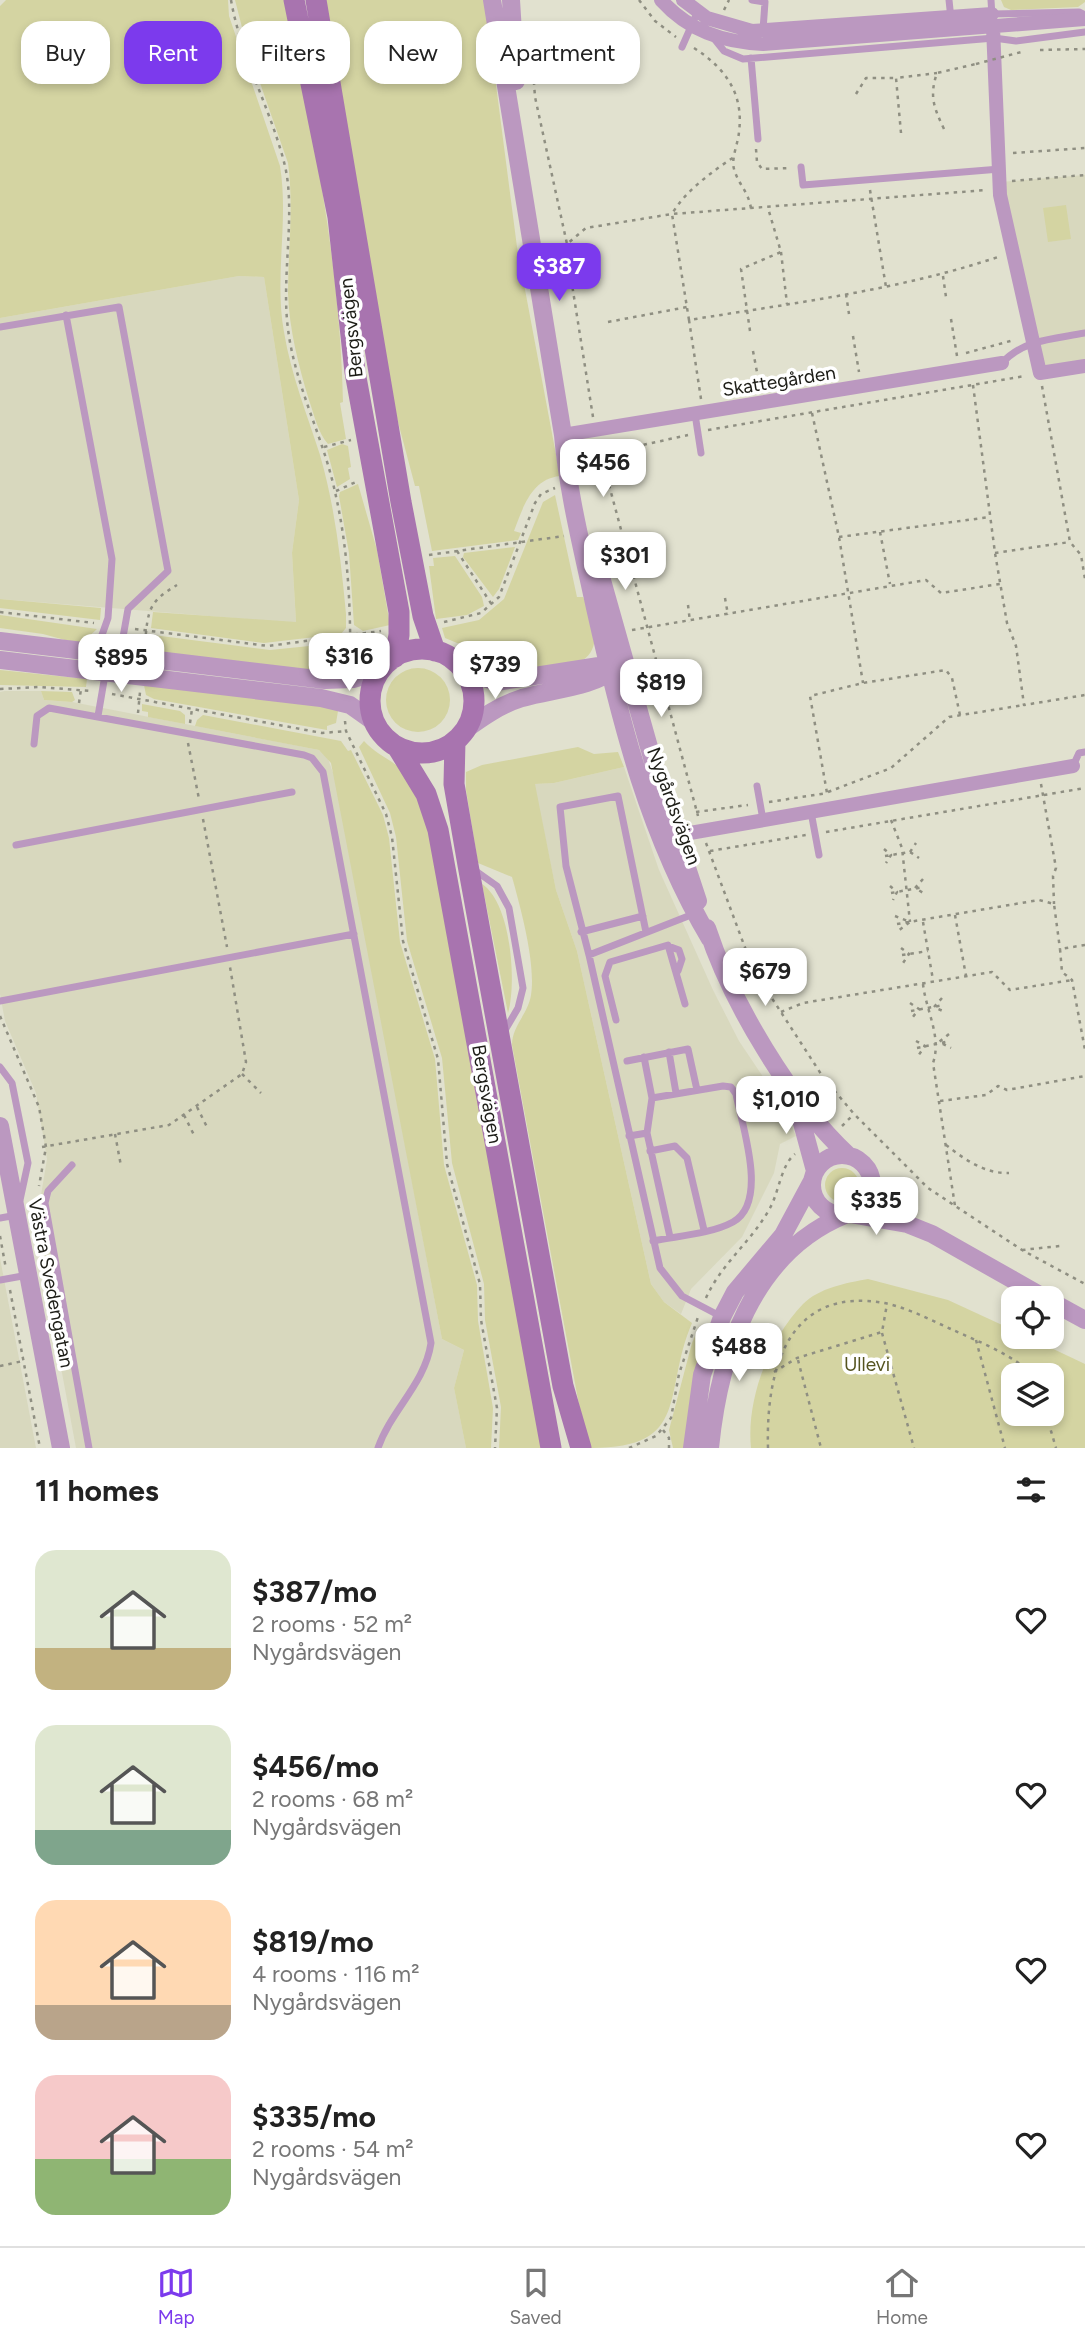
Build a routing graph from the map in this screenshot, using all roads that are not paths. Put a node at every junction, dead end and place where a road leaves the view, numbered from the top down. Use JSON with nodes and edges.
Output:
{"nodes":[{"id":1,"x":294,"y":0,"type":"edge"},
{"id":2,"x":316,"y":0,"type":"edge"},
{"id":3,"x":492,"y":0,"type":"edge"},
{"id":4,"x":511,"y":0,"type":"edge"},
{"id":5,"x":661,"y":0,"type":"edge"},
{"id":6,"x":683,"y":0,"type":"edge"},
{"id":7,"x":752,"y":0,"type":"edge"},
{"id":8,"x":950,"y":0,"type":"edge"},
{"id":9,"x":1085,"y":17,"type":"edge"},
{"id":10,"x":694,"y":19,"type":"junction"},
{"id":11,"x":993,"y":20,"type":"edge"},
{"id":12,"x":951,"y":24,"type":"junction"},
{"id":13,"x":1085,"y":32,"type":"edge"},
{"id":14,"x":712,"y":36,"type":"junction"},
{"id":15,"x":763,"y":38,"type":"junction"},
{"id":16,"x":683,"y":44,"type":"road end"},
{"id":17,"x":751,"y":58,"type":"junction"},
{"id":18,"x":758,"y":139,"type":"road end"},
{"id":19,"x":801,"y":167,"type":"road end"},
{"id":20,"x":1000,"y":174,"type":"junction"},
{"id":21,"x":522,"y":176,"type":"junction"},
{"id":22,"x":66,"y":315,"type":"junction"},
{"id":23,"x":0,"y":327,"type":"edge"},
{"id":24,"x":1085,"y":333,"type":"edge"},
{"id":25,"x":1033,"y":342,"type":"junction"},
{"id":26,"x":1002,"y":363,"type":"joint"},
{"id":27,"x":1085,"y":366,"type":"edge"},
{"id":28,"x":699,"y":414,"type":"junction"},
{"id":29,"x":563,"y":435,"type":"junction"},
{"id":30,"x":701,"y":453,"type":"dead end"},
{"id":31,"x":0,"y":641,"type":"edge"},
{"id":32,"x":435,"y":651,"type":"junction"},
{"id":33,"x":88,"y":652,"type":"junction"},
{"id":34,"x":120,"y":656,"type":"junction"},
{"id":35,"x":0,"y":660,"type":"edge"},
{"id":36,"x":387,"y":664,"type":"junction"},
{"id":37,"x":614,"y":666,"type":"junction"},
{"id":38,"x":465,"y":671,"type":"junction"},
{"id":39,"x":106,"y":673,"type":"junction"},
{"id":40,"x":570,"y":687,"type":"junction"},
{"id":41,"x":617,"y":702,"type":"junction"},
{"id":42,"x":98,"y":716,"type":"junction"},
{"id":43,"x":374,"y":722,"type":"junction"},
{"id":44,"x":460,"y":736,"type":"junction"},
{"id":45,"x":34,"y":744,"type":"dead end"},
{"id":46,"x":398,"y":748,"type":"junction"},
{"id":47,"x":1085,"y":752,"type":"edge"},
{"id":48,"x":1073,"y":766,"type":"joint"},
{"id":49,"x":757,"y":786,"type":"dead end"},
{"id":50,"x":292,"y":792,"type":"dead end"},
{"id":51,"x":811,"y":812,"type":"junction"},
{"id":52,"x":763,"y":820,"type":"junction"},
{"id":53,"x":667,"y":837,"type":"junction"},
{"id":54,"x":16,"y":845,"type":"dead end"},
{"id":55,"x":819,"y":855,"type":"dead end"},
{"id":56,"x":468,"y":865,"type":"junction"},
{"id":57,"x":698,"y":912,"type":"junction"},
{"id":58,"x":643,"y":916,"type":"junction"},
{"id":59,"x":582,"y":932,"type":"junction"},
{"id":60,"x":646,"y":932,"type":"junction"},
{"id":61,"x":354,"y":934,"type":"junction"},
{"id":62,"x":589,"y":955,"type":"junction"},
{"id":63,"x":0,"y":1001,"type":"edge"},
{"id":64,"x":685,"y":1004,"type":"dead end"},
{"id":65,"x":615,"y":1020,"type":"dead end"},
{"id":66,"x":500,"y":1038,"type":"junction"},
{"id":67,"x":669,"y":1052,"type":"junction"},
{"id":68,"x":644,"y":1057,"type":"junction"},
{"id":69,"x":627,"y":1061,"type":"dead end"},
{"id":70,"x":0,"y":1067,"type":"edge"},
{"id":71,"x":698,"y":1090,"type":"junction"},
{"id":72,"x":793,"y":1091,"type":"junction"},
{"id":73,"x":676,"y":1093,"type":"junction"},
{"id":74,"x":652,"y":1098,"type":"junction"},
{"id":75,"x":0,"y":1126,"type":"edge"},
{"id":76,"x":647,"y":1133,"type":"junction"},
{"id":77,"x":629,"y":1136,"type":"junction"},
{"id":78,"x":650,"y":1151,"type":"junction"},
{"id":79,"x":848,"y":1155,"type":"junction"},
{"id":80,"x":72,"y":1165,"type":"dead end"},
{"id":81,"x":813,"y":1176,"type":"junction"},
{"id":82,"x":872,"y":1186,"type":"junction"},
{"id":83,"x":847,"y":1214,"type":"junction"},
{"id":84,"x":8,"y":1216,"type":"edge"},
{"id":85,"x":907,"y":1224,"type":"junction"},
{"id":86,"x":704,"y":1230,"type":"junction"},
{"id":87,"x":670,"y":1237,"type":"junction"},
{"id":88,"x":653,"y":1241,"type":"junction"},
{"id":89,"x":29,"y":1275,"type":"junction"},
{"id":90,"x":4,"y":1279,"type":"edge"},
{"id":91,"x":1024,"y":1286,"type":"edge"},
{"id":92,"x":1064,"y":1309,"type":"edge"},
{"id":93,"x":1085,"y":1320,"type":"edge"},
{"id":94,"x":730,"y":1321,"type":"junction"},
{"id":95,"x":61,"y":1448,"type":"edge"},
{"id":96,"x":89,"y":1448,"type":"edge"},
{"id":97,"x":378,"y":1448,"type":"edge"},
{"id":98,"x":551,"y":1448,"type":"edge"},
{"id":99,"x":581,"y":1448,"type":"edge"},
{"id":100,"x":692,"y":1448,"type":"edge"},
{"id":101,"x":710,"y":1448,"type":"edge"}],
"edges":[{"from":1,"to":36,"type":"main road","name":"Bergsvägen"},
{"from":2,"to":32,"type":"main road","name":"Bergsvägen"},
{"from":3,"to":21,"type":"street","name":"Nygårdsvägen"},
{"from":4,"to":21,"type":"street","name":"Nygårdsvägen"},
{"from":5,"to":10,"type":"street"},
{"from":6,"to":10,"type":"street"},
{"from":7,"to":15,"type":"lane"},
{"from":8,"to":12,"type":"lane"},
{"from":9,"to":11,"type":"street"},
{"from":10,"to":14,"type":"street"},
{"from":10,"to":15,"type":"street"},
{"from":10,"to":16,"type":"lane"},
{"from":11,"to":12,"type":"street"},
{"from":11,"to":13,"type":"lane"},
{"from":11,"to":17,"type":"lane"},
{"from":11,"to":20,"type":"street"},
{"from":12,"to":15,"type":"street"},
{"from":14,"to":15,"type":"street"},
{"from":14,"to":17,"type":"lane"},
{"from":17,"to":18,"type":"lane"},
{"from":19,"to":20,"type":"lane"},
{"from":20,"to":25,"type":"street"},
{"from":21,"to":29,"type":"street","name":"Nygårdsvägen"},
{"from":22,"to":23,"type":"lane"},
{"from":22,"to":33,"type":"lane"},
{"from":22,"to":34,"type":"lane"},
{"from":24,"to":25,"type":"lane"},
{"from":25,"to":26,"type":"lane"},
{"from":25,"to":27,"type":"street"},
{"from":26,"to":28,"type":"street","name":"Skattegården"},
{"from":28,"to":29,"type":"street","name":"Skattegården"},
{"from":28,"to":30,"type":"lane"},
{"from":29,"to":37,"type":"street","name":"Nygårdsvägen"},
{"from":31,"to":33,"type":"street"},
{"from":32,"to":36,"type":"main road"},
{"from":32,"to":38,"type":"main road"},
{"from":33,"to":34,"type":"street"},
{"from":34,"to":36,"type":"street"},
{"from":34,"to":39,"type":"lane"},
{"from":35,"to":39,"type":"street"},
{"from":36,"to":43,"type":"main road"},
{"from":37,"to":38,"type":"street"},
{"from":37,"to":40,"type":"street"},
{"from":37,"to":41,"type":"street","name":"Nygårdsvägen"},
{"from":37,"to":53,"type":"street","name":"Nygårdsvägen"},
{"from":38,"to":44,"type":"main road"},
{"from":39,"to":42,"type":"lane"},
{"from":39,"to":43,"type":"street"},
{"from":40,"to":41,"type":"street"},
{"from":40,"to":44,"type":"street"},
{"from":41,"to":53,"type":"street","name":"Nygårdsvägen"},
{"from":42,"to":45,"type":"lane"},
{"from":42,"to":61,"type":"lane"},
{"from":43,"to":46,"type":"main road"},
{"from":44,"to":46,"type":"main road"},
{"from":44,"to":56,"type":"main road","name":"Bergsvägen"},
{"from":46,"to":98,"type":"main road","name":"Bergsvägen"},
{"from":47,"to":48,"type":"lane"},
{"from":48,"to":51,"type":"street"},
{"from":49,"to":52,"type":"lane"},
{"from":50,"to":54,"type":"lane"},
{"from":51,"to":52,"type":"street"},
{"from":51,"to":55,"type":"lane"},
{"from":52,"to":53,"type":"street"},
{"from":53,"to":57,"type":"street","name":"Nygårdsvägen"},
{"from":56,"to":66,"type":"main road","name":"Bergsvägen"},
{"from":56,"to":66,"type":"lane"},
{"from":57,"to":60,"type":"lane"},
{"from":57,"to":72,"type":"street","name":"Nygårdsvägen"},
{"from":58,"to":59,"type":"lane"},
{"from":58,"to":59,"type":"lane"},
{"from":58,"to":60,"type":"lane"},
{"from":59,"to":62,"type":"lane"},
{"from":60,"to":62,"type":"lane"},
{"from":61,"to":63,"type":"lane"},
{"from":61,"to":97,"type":"lane"},
{"from":62,"to":77,"type":"lane"},
{"from":64,"to":65,"type":"lane"},
{"from":66,"to":99,"type":"main road","name":"Bergsvägen"},
{"from":67,"to":68,"type":"lane"},
{"from":67,"to":71,"type":"lane"},
{"from":67,"to":73,"type":"lane"},
{"from":68,"to":69,"type":"lane"},
{"from":68,"to":74,"type":"lane"},
{"from":70,"to":84,"type":"lane"},
{"from":71,"to":73,"type":"lane"},
{"from":71,"to":86,"type":"lane"},
{"from":72,"to":79,"type":"street","name":"Nygårdsvägen"},
{"from":72,"to":81,"type":"street","name":"Nygårdsvägen"},
{"from":73,"to":74,"type":"lane"},
{"from":74,"to":76,"type":"lane"},
{"from":75,"to":84,"type":"street","name":"Västra Svedengatan"},
{"from":76,"to":77,"type":"lane"},
{"from":76,"to":78,"type":"lane"},
{"from":77,"to":88,"type":"lane"},
{"from":78,"to":86,"type":"lane"},
{"from":78,"to":87,"type":"lane"},
{"from":79,"to":81,"type":"street"},
{"from":79,"to":82,"type":"street"},
{"from":80,"to":96,"type":"lane"},
{"from":81,"to":83,"type":"street"},
{"from":81,"to":94,"type":"street"},
{"from":82,"to":83,"type":"street"},
{"from":82,"to":85,"type":"street"},
{"from":83,"to":85,"type":"street"},
{"from":83,"to":94,"type":"street"},
{"from":84,"to":89,"type":"street","name":"Västra Svedengatan"},
{"from":85,"to":91,"type":"street"},
{"from":86,"to":87,"type":"lane"},
{"from":87,"to":88,"type":"lane"},
{"from":88,"to":94,"type":"lane"},
{"from":89,"to":90,"type":"lane"},
{"from":89,"to":95,"type":"street","name":"Västra Svedengatan"},
{"from":92,"to":93,"type":"street"},
{"from":94,"to":100,"type":"street"},
{"from":94,"to":101,"type":"street"}]}
